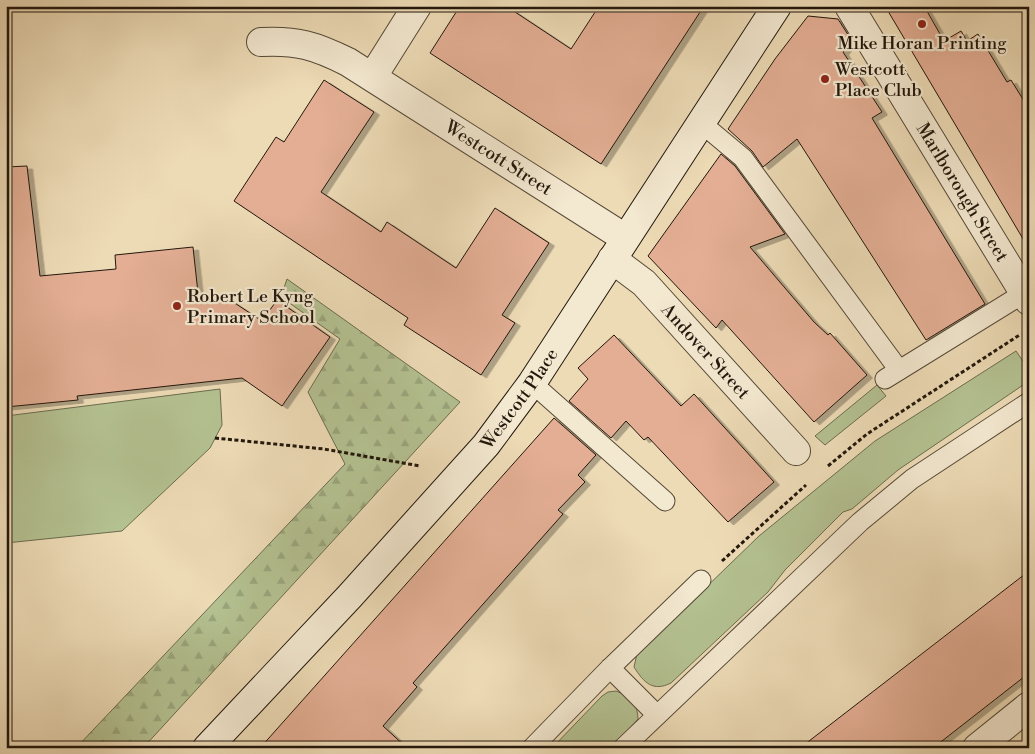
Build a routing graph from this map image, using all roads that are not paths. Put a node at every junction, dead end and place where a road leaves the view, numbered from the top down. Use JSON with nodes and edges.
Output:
{"nodes":[{"id":1,"x":417,"y":6,"type":"edge"},
{"id":2,"x":777,"y":6,"type":"edge"},
{"id":3,"x":849,"y":6,"type":"edge"},
{"id":4,"x":260,"y":42,"type":"dead end"},
{"id":5,"x":372,"y":76,"type":"junction"},
{"id":6,"x":700,"y":122,"type":"junction"},
{"id":7,"x":618,"y":249,"type":"junction"},
{"id":8,"x":1027,"y":294,"type":"edge"},
{"id":9,"x":532,"y":383,"type":"junction"},
{"id":10,"x":1029,"y":402,"type":"edge"},
{"id":11,"x":796,"y":450,"type":"dead end"},
{"id":12,"x":665,"y":501,"type":"dead end"},
{"id":13,"x":701,"y":580,"type":"road end"},
{"id":14,"x":610,"y":668,"type":"junction"},
{"id":15,"x":1029,"y":706,"type":"edge"},
{"id":16,"x":657,"y":714,"type":"junction"},
{"id":17,"x":207,"y":748,"type":"edge"},
{"id":18,"x":532,"y":748,"type":"edge"},
{"id":19,"x":623,"y":748,"type":"edge"},
{"id":20,"x":977,"y":748,"type":"edge"}],
"edges":[{"from":1,"to":5,"type":"street"},
{"from":2,"to":6,"type":"street","name":"Westcott Place"},
{"from":3,"to":8,"type":"street","name":"Marlborough Street"},
{"from":4,"to":5,"type":"street","name":"Westcott Street"},
{"from":5,"to":7,"type":"street","name":"Westcott Street"},
{"from":6,"to":7,"type":"street","name":"Westcott Place"},
{"from":6,"to":8,"type":"lane"},
{"from":7,"to":9,"type":"street","name":"Westcott Place"},
{"from":7,"to":11,"type":"street","name":"Andover Street"},
{"from":9,"to":12,"type":"lane"},
{"from":9,"to":17,"type":"street","name":"Westcott Place"},
{"from":10,"to":16,"type":"lane"},
{"from":13,"to":14,"type":"lane"},
{"from":14,"to":16,"type":"lane"},
{"from":14,"to":18,"type":"lane"},
{"from":15,"to":20,"type":"street"},
{"from":16,"to":19,"type":"lane"}]}
